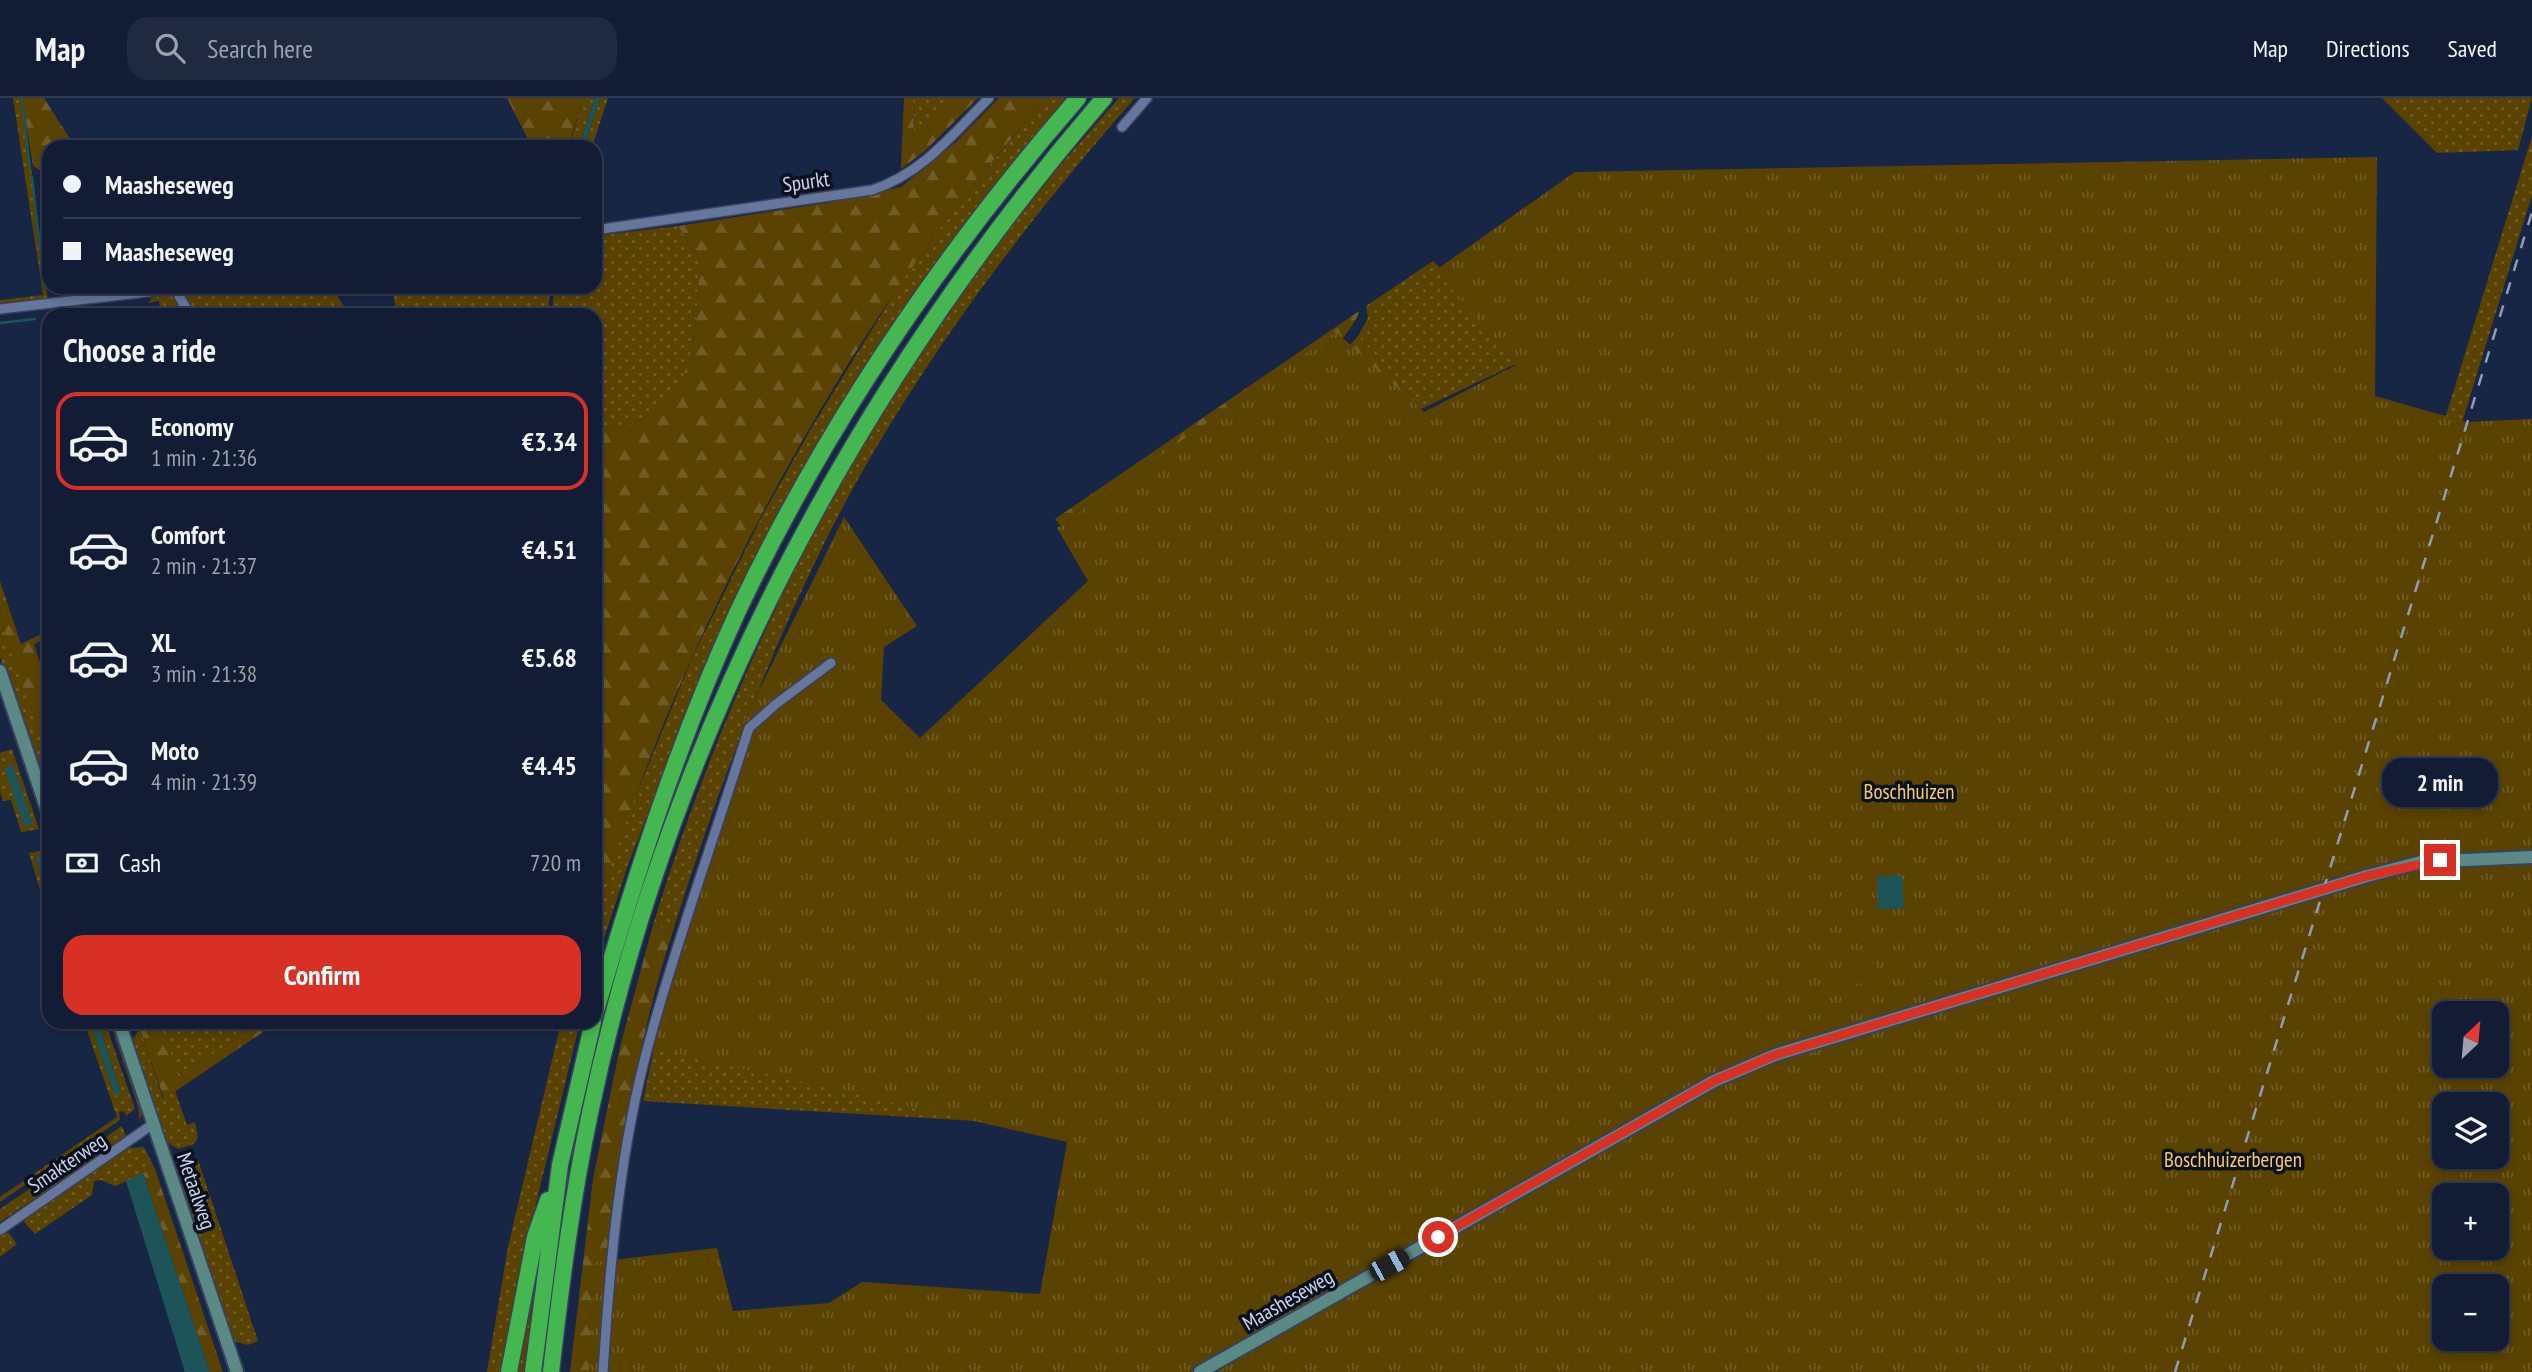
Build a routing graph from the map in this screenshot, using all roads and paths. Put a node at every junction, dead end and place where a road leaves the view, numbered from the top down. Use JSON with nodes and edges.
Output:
{"nodes":[{"id":1,"x":989,"y":98,"type":"edge"},
{"id":2,"x":1078,"y":98,"type":"edge"},
{"id":3,"x":1104,"y":98,"type":"edge"},
{"id":4,"x":1147,"y":98,"type":"edge"},
{"id":5,"x":1122,"y":127,"type":"dead end"},
{"id":6,"x":602,"y":229,"type":"edge"},
{"id":7,"x":131,"y":294,"type":"edge"},
{"id":8,"x":0,"y":309,"type":"edge"},
{"id":9,"x":831,"y":663,"type":"dead end"},
{"id":10,"x":0,"y":671,"type":"edge"},
{"id":11,"x":42,"y":795,"type":"edge"},
{"id":12,"x":2532,"y":857,"type":"edge"},
{"id":13,"x":602,"y":989,"type":"edge"},
{"id":14,"x":121,"y":1029,"type":"edge"},
{"id":15,"x":591,"y":1029,"type":"edge"},
{"id":16,"x":153,"y":1124,"type":"junction"},
{"id":17,"x":560,"y":1165,"type":"junction"},
{"id":18,"x":0,"y":1230,"type":"edge"},
{"id":19,"x":237,"y":1372,"type":"edge"},
{"id":20,"x":509,"y":1372,"type":"edge"},
{"id":21,"x":533,"y":1372,"type":"edge"},
{"id":22,"x":551,"y":1372,"type":"edge"},
{"id":23,"x":603,"y":1372,"type":"edge"},
{"id":24,"x":1200,"y":1372,"type":"edge"}],
"edges":[{"from":1,"to":6,"type":"street","name":"Spurkt"},
{"from":2,"to":13,"type":"highway"},
{"from":3,"to":22,"type":"highway"},
{"from":4,"to":5,"type":"street"},
{"from":7,"to":8,"type":"street"},
{"from":9,"to":23,"type":"street"},
{"from":10,"to":11,"type":"main road"},
{"from":12,"to":24,"type":"main road","name":"Maasheseweg"},
{"from":14,"to":16,"type":"main road","name":"Metaalweg"},
{"from":15,"to":17,"type":"highway"},
{"from":16,"to":18,"type":"street","name":"Smakterweg"},
{"from":16,"to":19,"type":"main road","name":"Metaalweg"},
{"from":17,"to":20,"type":"highway"},
{"from":17,"to":21,"type":"highway"}]}
